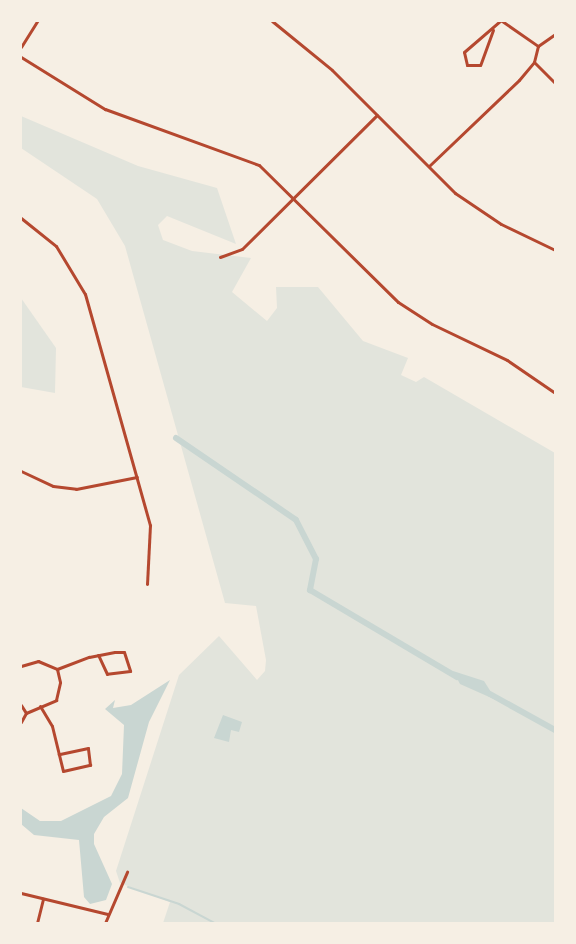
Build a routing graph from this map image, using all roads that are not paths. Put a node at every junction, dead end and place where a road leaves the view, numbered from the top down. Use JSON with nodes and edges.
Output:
{"nodes":[{"id":1,"x":37,"y":21,"type":"edge"},
{"id":2,"x":272,"y":21,"type":"edge"},
{"id":3,"x":501,"y":21,"type":"edge"},
{"id":4,"x":493,"y":30,"type":"junction"},
{"id":5,"x":555,"y":34,"type":"edge"},
{"id":6,"x":538,"y":46,"type":"junction"},
{"id":7,"x":21,"y":47,"type":"edge"},
{"id":8,"x":21,"y":57,"type":"edge"},
{"id":9,"x":534,"y":62,"type":"junction"},
{"id":10,"x":555,"y":83,"type":"edge"},
{"id":11,"x":377,"y":114,"type":"junction"},
{"id":12,"x":429,"y":166,"type":"junction"},
{"id":13,"x":293,"y":198,"type":"junction"},
{"id":14,"x":21,"y":218,"type":"edge"},
{"id":15,"x":555,"y":250,"type":"edge"},
{"id":16,"x":220,"y":257,"type":"dead end"},
{"id":17,"x":555,"y":393,"type":"edge"},
{"id":18,"x":21,"y":472,"type":"edge"},
{"id":19,"x":137,"y":477,"type":"junction"},
{"id":20,"x":147,"y":584,"type":"dead end"},
{"id":21,"x":98,"y":655,"type":"junction"},
{"id":22,"x":21,"y":666,"type":"edge"},
{"id":23,"x":57,"y":669,"type":"junction"},
{"id":24,"x":21,"y":705,"type":"edge"},
{"id":25,"x":40,"y":706,"type":"junction"},
{"id":26,"x":26,"y":713,"type":"junction"},
{"id":27,"x":21,"y":722,"type":"edge"},
{"id":28,"x":59,"y":754,"type":"junction"},
{"id":29,"x":127,"y":872,"type":"dead end"},
{"id":30,"x":21,"y":893,"type":"edge"},
{"id":31,"x":43,"y":899,"type":"junction"},
{"id":32,"x":108,"y":914,"type":"junction"},
{"id":33,"x":37,"y":923,"type":"edge"},
{"id":34,"x":104,"y":923,"type":"edge"}],
"edges":[{"from":1,"to":7,"type":"street"},
{"from":2,"to":11,"type":"street"},
{"from":3,"to":4,"type":"street"},
{"from":3,"to":6,"type":"street"},
{"from":4,"to":4,"type":"street"},
{"from":5,"to":6,"type":"street"},
{"from":6,"to":9,"type":"street"},
{"from":8,"to":13,"type":"street"},
{"from":9,"to":10,"type":"street"},
{"from":9,"to":12,"type":"street"},
{"from":11,"to":12,"type":"street"},
{"from":11,"to":13,"type":"street"},
{"from":12,"to":15,"type":"street"},
{"from":13,"to":16,"type":"street"},
{"from":13,"to":17,"type":"street"},
{"from":14,"to":19,"type":"street"},
{"from":18,"to":19,"type":"street"},
{"from":19,"to":20,"type":"street"},
{"from":21,"to":21,"type":"street"},
{"from":21,"to":23,"type":"street"},
{"from":22,"to":23,"type":"street"},
{"from":23,"to":25,"type":"street"},
{"from":24,"to":26,"type":"street"},
{"from":25,"to":26,"type":"street"},
{"from":25,"to":28,"type":"street"},
{"from":26,"to":27,"type":"street"},
{"from":28,"to":28,"type":"street"},
{"from":29,"to":32,"type":"street"},
{"from":30,"to":31,"type":"street"},
{"from":31,"to":32,"type":"street"},
{"from":31,"to":33,"type":"street"},
{"from":32,"to":34,"type":"street"}]}
